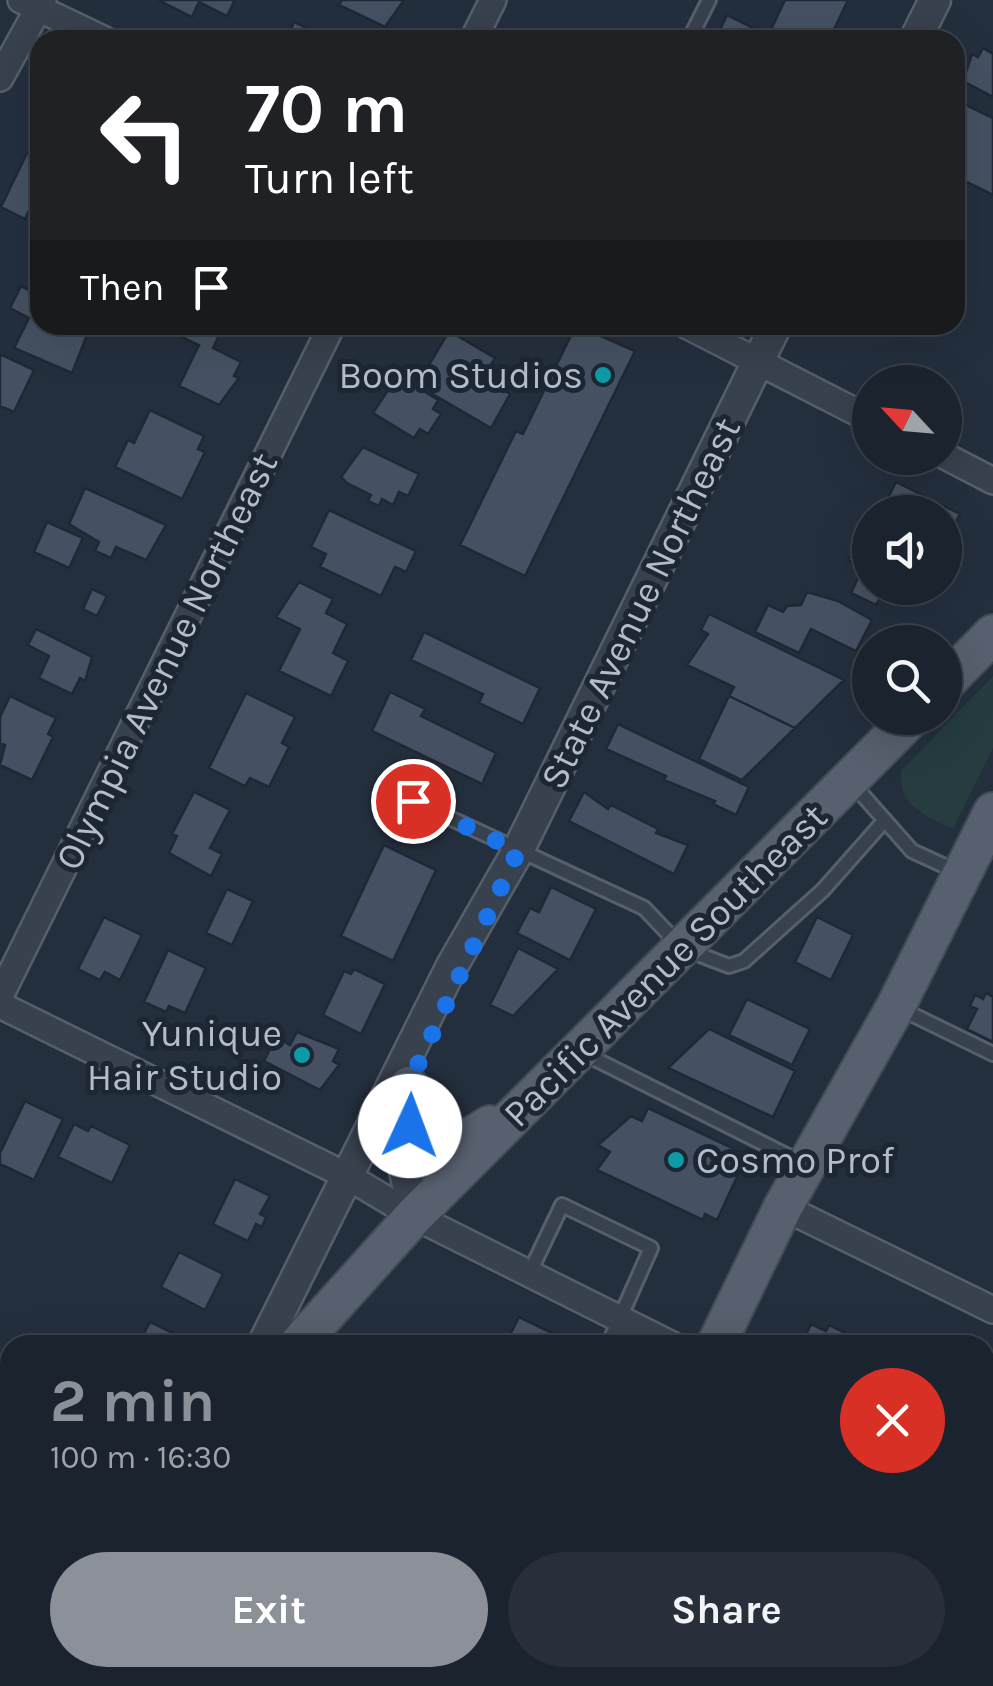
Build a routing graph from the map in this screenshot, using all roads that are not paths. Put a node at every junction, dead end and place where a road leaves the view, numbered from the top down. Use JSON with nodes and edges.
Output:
{"nodes":[{"id":1,"x":494,"y":0,"type":"edge"},
{"id":2,"x":710,"y":0,"type":"edge"},
{"id":3,"x":935,"y":0,"type":"edge"},
{"id":4,"x":34,"y":3,"type":"edge"},
{"id":5,"x":85,"y":30,"type":"edge"},
{"id":6,"x":479,"y":30,"type":"edge"},
{"id":7,"x":695,"y":30,"type":"edge"},
{"id":8,"x":920,"y":30,"type":"edge"},
{"id":9,"x":0,"y":78,"type":"edge"},
{"id":10,"x":327,"y":335,"type":"edge"},
{"id":11,"x":704,"y":335,"type":"edge"},
{"id":12,"x":771,"y":335,"type":"edge"},
{"id":13,"x":758,"y":364,"type":"junction"},
{"id":14,"x":852,"y":410,"type":"edge"},
{"id":15,"x":962,"y":464,"type":"edge"},
{"id":16,"x":993,"y":480,"type":"edge"},
{"id":17,"x":993,"y":634,"type":"edge"},
{"id":18,"x":962,"y":666,"type":"edge"},
{"id":19,"x":894,"y":735,"type":"edge"},
{"id":20,"x":849,"y":780,"type":"junction"},
{"id":21,"x":413,"y":801,"type":"dead end"},
{"id":22,"x":993,"y":812,"type":"edge"},
{"id":23,"x":885,"y":820,"type":"junction"},
{"id":24,"x":518,"y":851,"type":"junction"},
{"id":25,"x":962,"y":874,"type":"junction"},
{"id":26,"x":503,"y":881,"type":"junction"},
{"id":27,"x":682,"y":948,"type":"junction"},
{"id":28,"x":0,"y":996,"type":"edge"},
{"id":29,"x":0,"y":1005,"type":"edge"},
{"id":30,"x":896,"y":1006,"type":"junction"},
{"id":31,"x":578,"y":1051,"type":"junction"},
{"id":32,"x":993,"y":1054,"type":"edge"},
{"id":33,"x":552,"y":1078,"type":"junction"},
{"id":34,"x":408,"y":1086,"type":"junction"},
{"id":35,"x":806,"y":1165,"type":"junction"},
{"id":36,"x":348,"y":1176,"type":"junction"},
{"id":37,"x":783,"y":1207,"type":"junction"},
{"id":38,"x":414,"y":1216,"type":"junction"},
{"id":39,"x":529,"y":1274,"type":"junction"},
{"id":40,"x":993,"y":1310,"type":"edge"},
{"id":41,"x":621,"y":1319,"type":"junction"},
{"id":42,"x":268,"y":1335,"type":"edge"},
{"id":43,"x":307,"y":1335,"type":"edge"},
{"id":44,"x":613,"y":1335,"type":"edge"},
{"id":45,"x":652,"y":1335,"type":"edge"},
{"id":46,"x":721,"y":1335,"type":"edge"}],
"edges":[{"from":1,"to":6,"type":"street"},
{"from":2,"to":7,"type":"lane"},
{"from":3,"to":8,"type":"street"},
{"from":4,"to":5,"type":"street"},
{"from":4,"to":9,"type":"street"},
{"from":10,"to":28,"type":"street","name":"Olympia Avenue Northeast"},
{"from":11,"to":13,"type":"street"},
{"from":12,"to":13,"type":"street","name":"State Avenue Northeast"},
{"from":13,"to":14,"type":"street"},
{"from":13,"to":24,"type":"street","name":"State Avenue Northeast"},
{"from":15,"to":16,"type":"street"},
{"from":17,"to":18,"type":"main road"},
{"from":19,"to":20,"type":"main road","name":"Pacific Avenue Southeast"},
{"from":20,"to":23,"type":"lane"},
{"from":20,"to":27,"type":"main road","name":"Pacific Avenue Southeast"},
{"from":21,"to":24,"type":"lane"},
{"from":22,"to":25,"type":"main road"},
{"from":23,"to":25,"type":"lane"},
{"from":23,"to":27,"type":"lane"},
{"from":24,"to":26,"type":"street","name":"State Avenue Northeast"},
{"from":24,"to":27,"type":"lane"},
{"from":25,"to":30,"type":"main road"},
{"from":26,"to":34,"type":"street","name":"State Avenue Northeast"},
{"from":26,"to":36,"type":"street","name":"State Avenue Northeast"},
{"from":27,"to":31,"type":"main road","name":"Pacific Avenue Southeast"},
{"from":29,"to":36,"type":"street"},
{"from":30,"to":32,"type":"lane"},
{"from":30,"to":35,"type":"main road"},
{"from":31,"to":33,"type":"main road","name":"Pacific Avenue Southeast"},
{"from":31,"to":35,"type":"lane"},
{"from":33,"to":34,"type":"main road"},
{"from":33,"to":38,"type":"main road","name":"Pacific Avenue Southeast"},
{"from":34,"to":38,"type":"street","name":"State Avenue Northeast"},
{"from":35,"to":37,"type":"main road"},
{"from":36,"to":38,"type":"street"},
{"from":36,"to":42,"type":"street","name":"State Avenue Northeast"},
{"from":37,"to":40,"type":"street"},
{"from":37,"to":46,"type":"main road"},
{"from":38,"to":39,"type":"street"},
{"from":38,"to":43,"type":"main road","name":"Pacific Avenue Southeast"},
{"from":39,"to":41,"type":"street"},
{"from":39,"to":41,"type":"lane"},
{"from":41,"to":44,"type":"lane"},
{"from":41,"to":45,"type":"street"}]}
